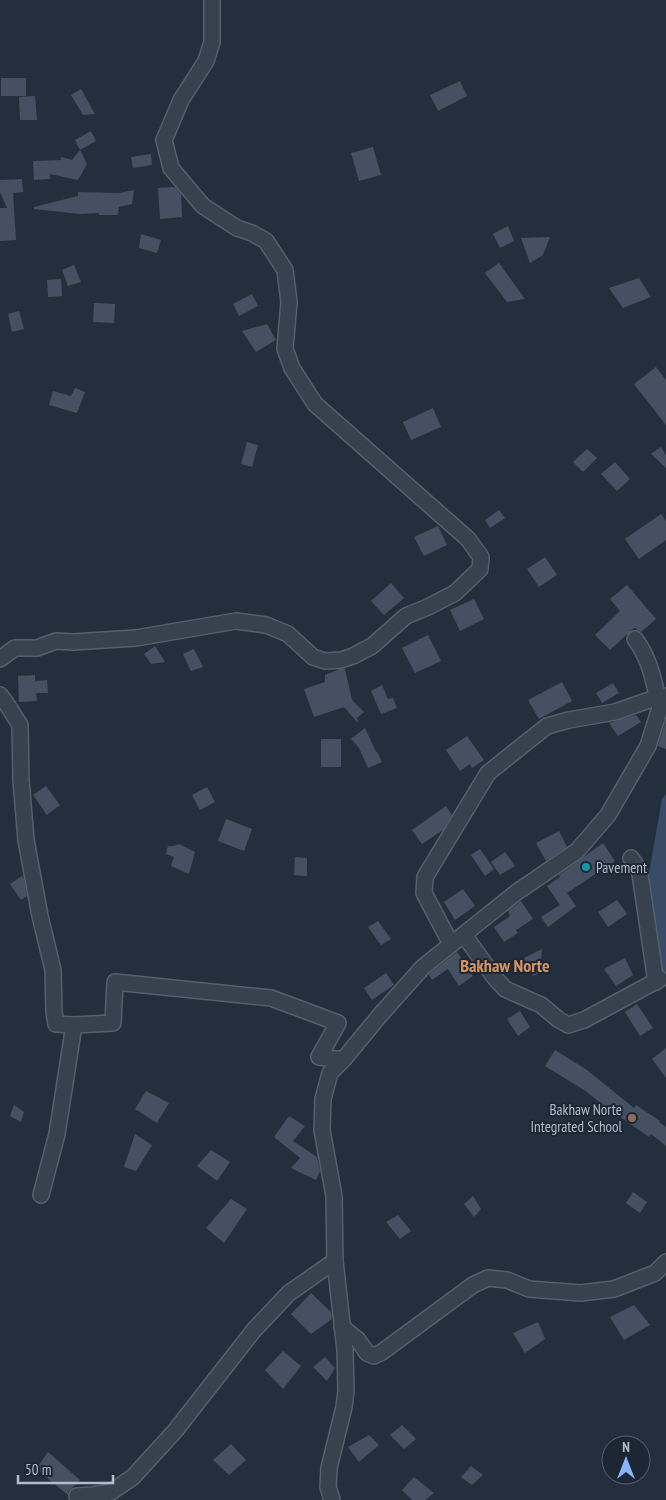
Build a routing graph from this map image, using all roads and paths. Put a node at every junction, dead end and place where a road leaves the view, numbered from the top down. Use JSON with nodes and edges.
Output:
{"nodes":[{"id":1,"x":212,"y":0,"type":"edge"},
{"id":2,"x":636,"y":639,"type":"dead end"},
{"id":3,"x":0,"y":659,"type":"edge"},
{"id":4,"x":0,"y":695,"type":"edge"},
{"id":5,"x":661,"y":700,"type":"edge"},
{"id":6,"x":630,"y":858,"type":"dead end"},
{"id":7,"x":464,"y":935,"type":"junction"},
{"id":8,"x":451,"y":944,"type":"junction"},
{"id":9,"x":74,"y":1025,"type":"junction"},
{"id":10,"x":343,"y":1060,"type":"junction"},
{"id":11,"x":41,"y":1196,"type":"dead end"},
{"id":12,"x":335,"y":1261,"type":"junction"},
{"id":13,"x":666,"y":1262,"type":"edge"},
{"id":14,"x":342,"y":1327,"type":"junction"},
{"id":15,"x":77,"y":1496,"type":"dead end"},
{"id":16,"x":332,"y":1500,"type":"edge"}],
"edges":[{"from":1,"to":3,"type":"street"},
{"from":2,"to":5,"type":"street"},
{"from":4,"to":9,"type":"street"},
{"from":5,"to":7,"type":"street"},
{"from":5,"to":8,"type":"street"},
{"from":6,"to":7,"type":"street"},
{"from":7,"to":8,"type":"street"},
{"from":8,"to":10,"type":"street"},
{"from":9,"to":10,"type":"street"},
{"from":9,"to":11,"type":"street"},
{"from":10,"to":12,"type":"street"},
{"from":12,"to":14,"type":"street"},
{"from":12,"to":15,"type":"street"},
{"from":13,"to":14,"type":"street"},
{"from":14,"to":16,"type":"street"}]}
